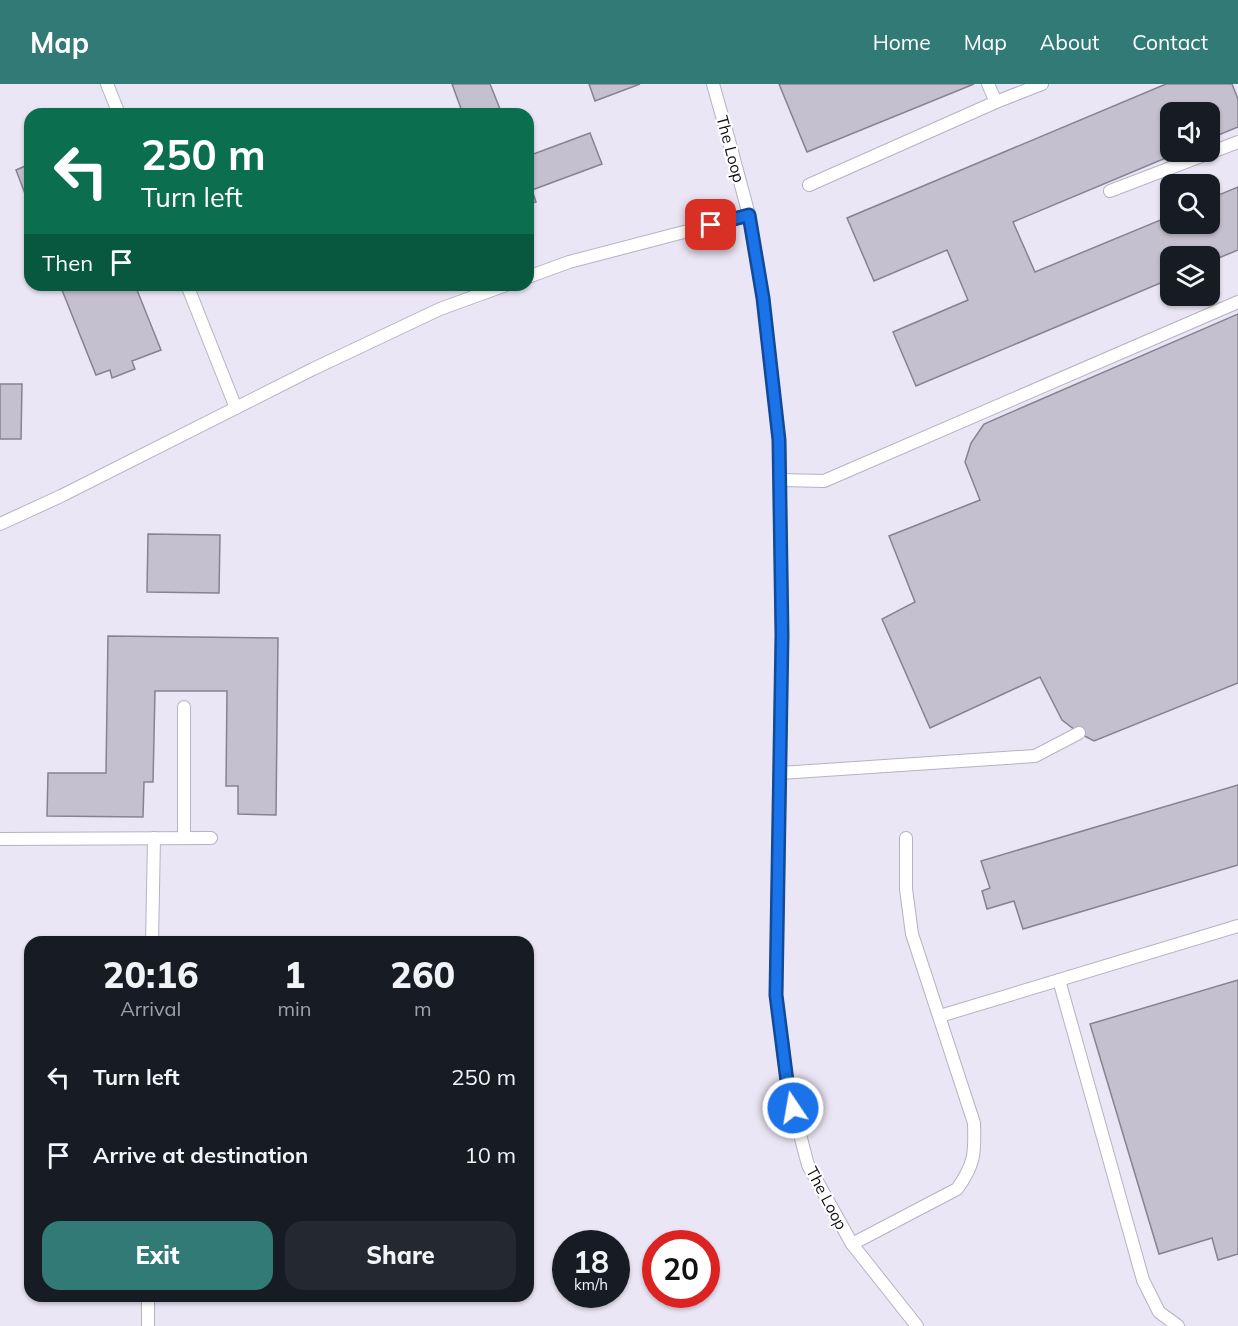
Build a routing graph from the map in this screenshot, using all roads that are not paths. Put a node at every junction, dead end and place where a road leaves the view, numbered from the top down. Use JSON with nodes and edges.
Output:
{"nodes":[{"id":1,"x":107,"y":84,"type":"edge"},
{"id":2,"x":713,"y":84,"type":"edge"},
{"id":3,"x":988,"y":84,"type":"edge"},
{"id":4,"x":1042,"y":84,"type":"edge"},
{"id":5,"x":996,"y":102,"type":"junction"},
{"id":6,"x":117,"y":108,"type":"edge"},
{"id":7,"x":1238,"y":142,"type":"edge"},
{"id":8,"x":809,"y":184,"type":"dead end"},
{"id":9,"x":1110,"y":191,"type":"dead end"},
{"id":10,"x":749,"y":215,"type":"junction"},
{"id":11,"x":534,"y":275,"type":"edge"},
{"id":12,"x":189,"y":291,"type":"edge"},
{"id":13,"x":490,"y":291,"type":"edge"},
{"id":14,"x":1238,"y":302,"type":"edge"},
{"id":15,"x":236,"y":408,"type":"junction"},
{"id":16,"x":780,"y":480,"type":"junction"},
{"id":17,"x":0,"y":524,"type":"edge"},
{"id":18,"x":184,"y":707,"type":"dead end"},
{"id":19,"x":1079,"y":733,"type":"dead end"},
{"id":20,"x":780,"y":773,"type":"junction"},
{"id":21,"x":154,"y":838,"type":"junction"},
{"id":22,"x":184,"y":838,"type":"junction"},
{"id":23,"x":211,"y":838,"type":"dead end"},
{"id":24,"x":906,"y":838,"type":"dead end"},
{"id":25,"x":0,"y":839,"type":"edge"},
{"id":26,"x":1238,"y":926,"type":"edge"},
{"id":27,"x":152,"y":936,"type":"edge"},
{"id":28,"x":1059,"y":980,"type":"junction"},
{"id":29,"x":940,"y":1016,"type":"junction"},
{"id":30,"x":852,"y":1244,"type":"junction"},
{"id":31,"x":148,"y":1302,"type":"edge"},
{"id":32,"x":148,"y":1326,"type":"edge"},
{"id":33,"x":917,"y":1326,"type":"edge"},
{"id":34,"x":1178,"y":1326,"type":"edge"}],
"edges":[{"from":1,"to":6,"type":"lane"},
{"from":2,"to":10,"type":"lane","name":"The Loop"},
{"from":3,"to":5,"type":"lane"},
{"from":4,"to":5,"type":"lane"},
{"from":5,"to":8,"type":"lane"},
{"from":7,"to":9,"type":"lane"},
{"from":10,"to":11,"type":"lane"},
{"from":10,"to":16,"type":"lane","name":"The Loop"},
{"from":12,"to":15,"type":"lane"},
{"from":13,"to":15,"type":"lane"},
{"from":14,"to":16,"type":"lane"},
{"from":15,"to":17,"type":"lane"},
{"from":16,"to":20,"type":"lane","name":"The Loop"},
{"from":18,"to":22,"type":"lane"},
{"from":19,"to":20,"type":"lane"},
{"from":20,"to":30,"type":"lane","name":"The Loop"},
{"from":21,"to":22,"type":"lane"},
{"from":21,"to":25,"type":"lane"},
{"from":21,"to":27,"type":"lane"},
{"from":22,"to":23,"type":"lane"},
{"from":24,"to":29,"type":"lane"},
{"from":26,"to":28,"type":"lane"},
{"from":28,"to":29,"type":"lane"},
{"from":28,"to":34,"type":"lane"},
{"from":29,"to":30,"type":"lane"},
{"from":30,"to":33,"type":"lane","name":"The Loop"},
{"from":31,"to":32,"type":"lane"}]}
